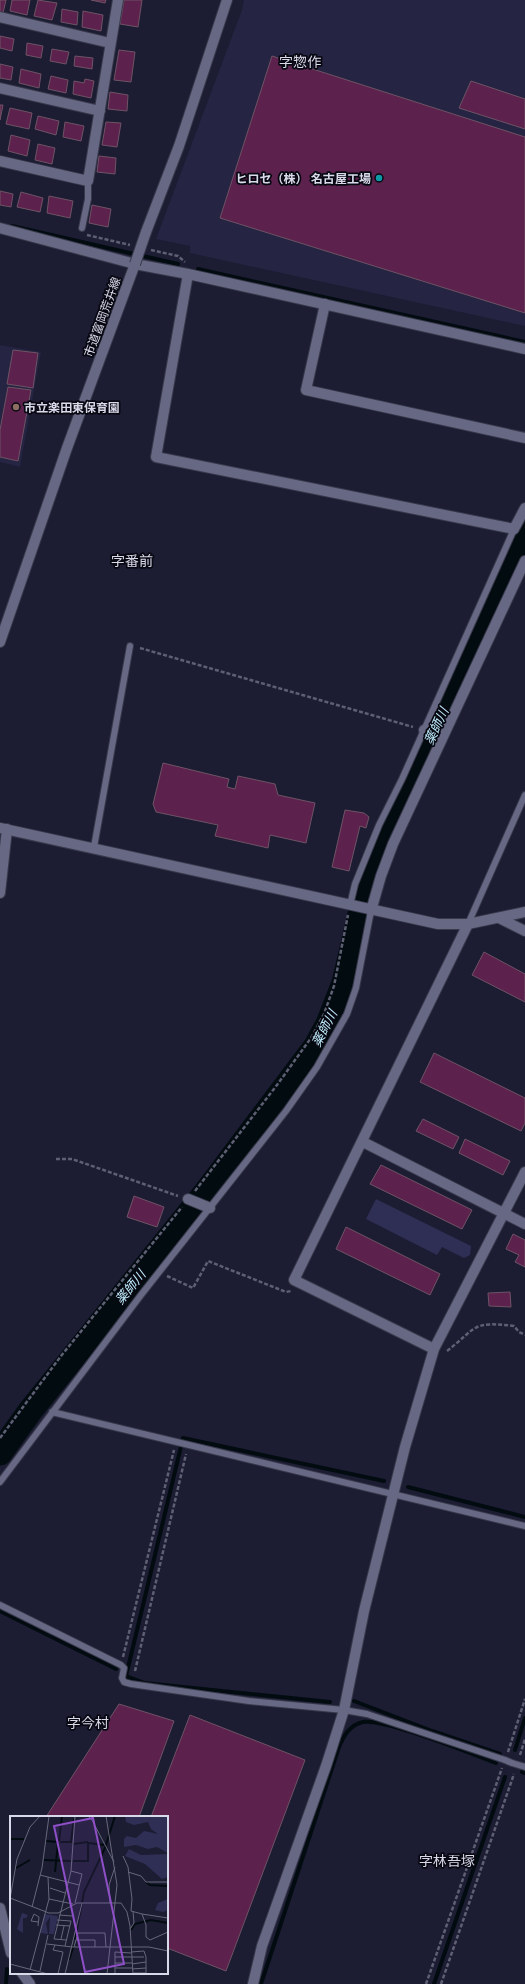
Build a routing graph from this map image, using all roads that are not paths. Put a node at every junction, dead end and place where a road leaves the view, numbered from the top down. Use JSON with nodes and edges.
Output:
{"nodes":[{"id":1,"x":118,"y":0,"type":"edge"},
{"id":2,"x":227,"y":0,"type":"edge"},
{"id":3,"x":0,"y":17,"type":"edge"},
{"id":4,"x":110,"y":43,"type":"junction"},
{"id":5,"x":0,"y":88,"type":"edge"},
{"id":6,"x":100,"y":111,"type":"junction"},
{"id":7,"x":0,"y":161,"type":"edge"},
{"id":8,"x":88,"y":181,"type":"junction"},
{"id":9,"x":0,"y":228,"type":"edge"},
{"id":10,"x":82,"y":228,"type":"dead end"},
{"id":11,"x":135,"y":264,"type":"junction"},
{"id":12,"x":188,"y":274,"type":"junction"},
{"id":13,"x":325,"y":304,"type":"junction"},
{"id":14,"x":525,"y":349,"type":"edge"},
{"id":15,"x":525,"y":438,"type":"edge"},
{"id":16,"x":525,"y":508,"type":"edge"},
{"id":17,"x":515,"y":528,"type":"junction"},
{"id":18,"x":525,"y":561,"type":"edge"},
{"id":19,"x":0,"y":642,"type":"edge"},
{"id":20,"x":130,"y":646,"type":"road end"},
{"id":21,"x":424,"y":730,"type":"junction"},
{"id":22,"x":443,"y":735,"type":"junction"},
{"id":23,"x":525,"y":795,"type":"edge"},
{"id":24,"x":3,"y":828,"type":"edge"},
{"id":25,"x":94,"y":847,"type":"junction"},
{"id":26,"x":0,"y":893,"type":"edge"},
{"id":27,"x":350,"y":905,"type":"junction"},
{"id":28,"x":371,"y":911,"type":"junction"},
{"id":29,"x":525,"y":912,"type":"edge"},
{"id":30,"x":499,"y":918,"type":"junction"},
{"id":31,"x":468,"y":924,"type":"junction"},
{"id":32,"x":525,"y":931,"type":"edge"},
{"id":33,"x":363,"y":1142,"type":"junction"},
{"id":34,"x":525,"y":1172,"type":"edge"},
{"id":35,"x":188,"y":1199,"type":"road end"},
{"id":36,"x":210,"y":1208,"type":"junction"},
{"id":37,"x":503,"y":1213,"type":"junction"},
{"id":38,"x":525,"y":1224,"type":"edge"},
{"id":39,"x":438,"y":1352,"type":"junction"},
{"id":40,"x":52,"y":1412,"type":"junction"},
{"id":41,"x":0,"y":1482,"type":"edge"},
{"id":42,"x":393,"y":1495,"type":"junction"},
{"id":43,"x":525,"y":1526,"type":"edge"},
{"id":44,"x":0,"y":1605,"type":"edge"},
{"id":45,"x":344,"y":1710,"type":"junction"},
{"id":46,"x":525,"y":1768,"type":"edge"},
{"id":47,"x":0,"y":1908,"type":"edge"},
{"id":48,"x":10,"y":1949,"type":"edge"},
{"id":49,"x":23,"y":1974,"type":"edge"},
{"id":50,"x":30,"y":1984,"type":"edge"},
{"id":51,"x":253,"y":1984,"type":"edge"}],
"edges":[{"from":1,"to":4,"type":"street"},
{"from":2,"to":11,"type":"street","name":"市道富岡荒井線","bridge":true},
{"from":3,"to":4,"type":"street"},
{"from":4,"to":6,"type":"street"},
{"from":5,"to":6,"type":"street"},
{"from":6,"to":8,"type":"street"},
{"from":7,"to":8,"type":"street"},
{"from":8,"to":10,"type":"lane"},
{"from":9,"to":11,"type":"street"},
{"from":11,"to":12,"type":"street"},
{"from":11,"to":19,"type":"street","name":"市道富岡荒井線"},
{"from":12,"to":13,"type":"street"},
{"from":12,"to":17,"type":"street"},
{"from":13,"to":14,"type":"street"},
{"from":13,"to":15,"type":"street"},
{"from":16,"to":17,"type":"street"},
{"from":17,"to":21,"type":"lane"},
{"from":18,"to":22,"type":"street"},
{"from":20,"to":25,"type":"lane"},
{"from":21,"to":22,"type":"street"},
{"from":21,"to":27,"type":"lane"},
{"from":22,"to":28,"type":"street"},
{"from":23,"to":31,"type":"lane"},
{"from":24,"to":25,"type":"street"},
{"from":24,"to":26,"type":"street"},
{"from":25,"to":27,"type":"street"},
{"from":27,"to":28,"type":"street"},
{"from":28,"to":31,"type":"street"},
{"from":28,"to":36,"type":"lane"},
{"from":29,"to":30,"type":"street"},
{"from":30,"to":31,"type":"street"},
{"from":30,"to":32,"type":"street"},
{"from":31,"to":33,"type":"street"},
{"from":33,"to":37,"type":"street"},
{"from":33,"to":39,"type":"street"},
{"from":34,"to":37,"type":"street"},
{"from":35,"to":36,"type":"street"},
{"from":36,"to":40,"type":"lane"},
{"from":37,"to":38,"type":"street"},
{"from":37,"to":39,"type":"street"},
{"from":39,"to":42,"type":"street"},
{"from":40,"to":41,"type":"lane"},
{"from":40,"to":42,"type":"lane"},
{"from":42,"to":43,"type":"lane"},
{"from":42,"to":45,"type":"street"},
{"from":44,"to":45,"type":"lane"},
{"from":45,"to":46,"type":"lane","bridge":true},
{"from":45,"to":51,"type":"street"},
{"from":47,"to":48,"type":"street"},
{"from":49,"to":50,"type":"street"}]}
